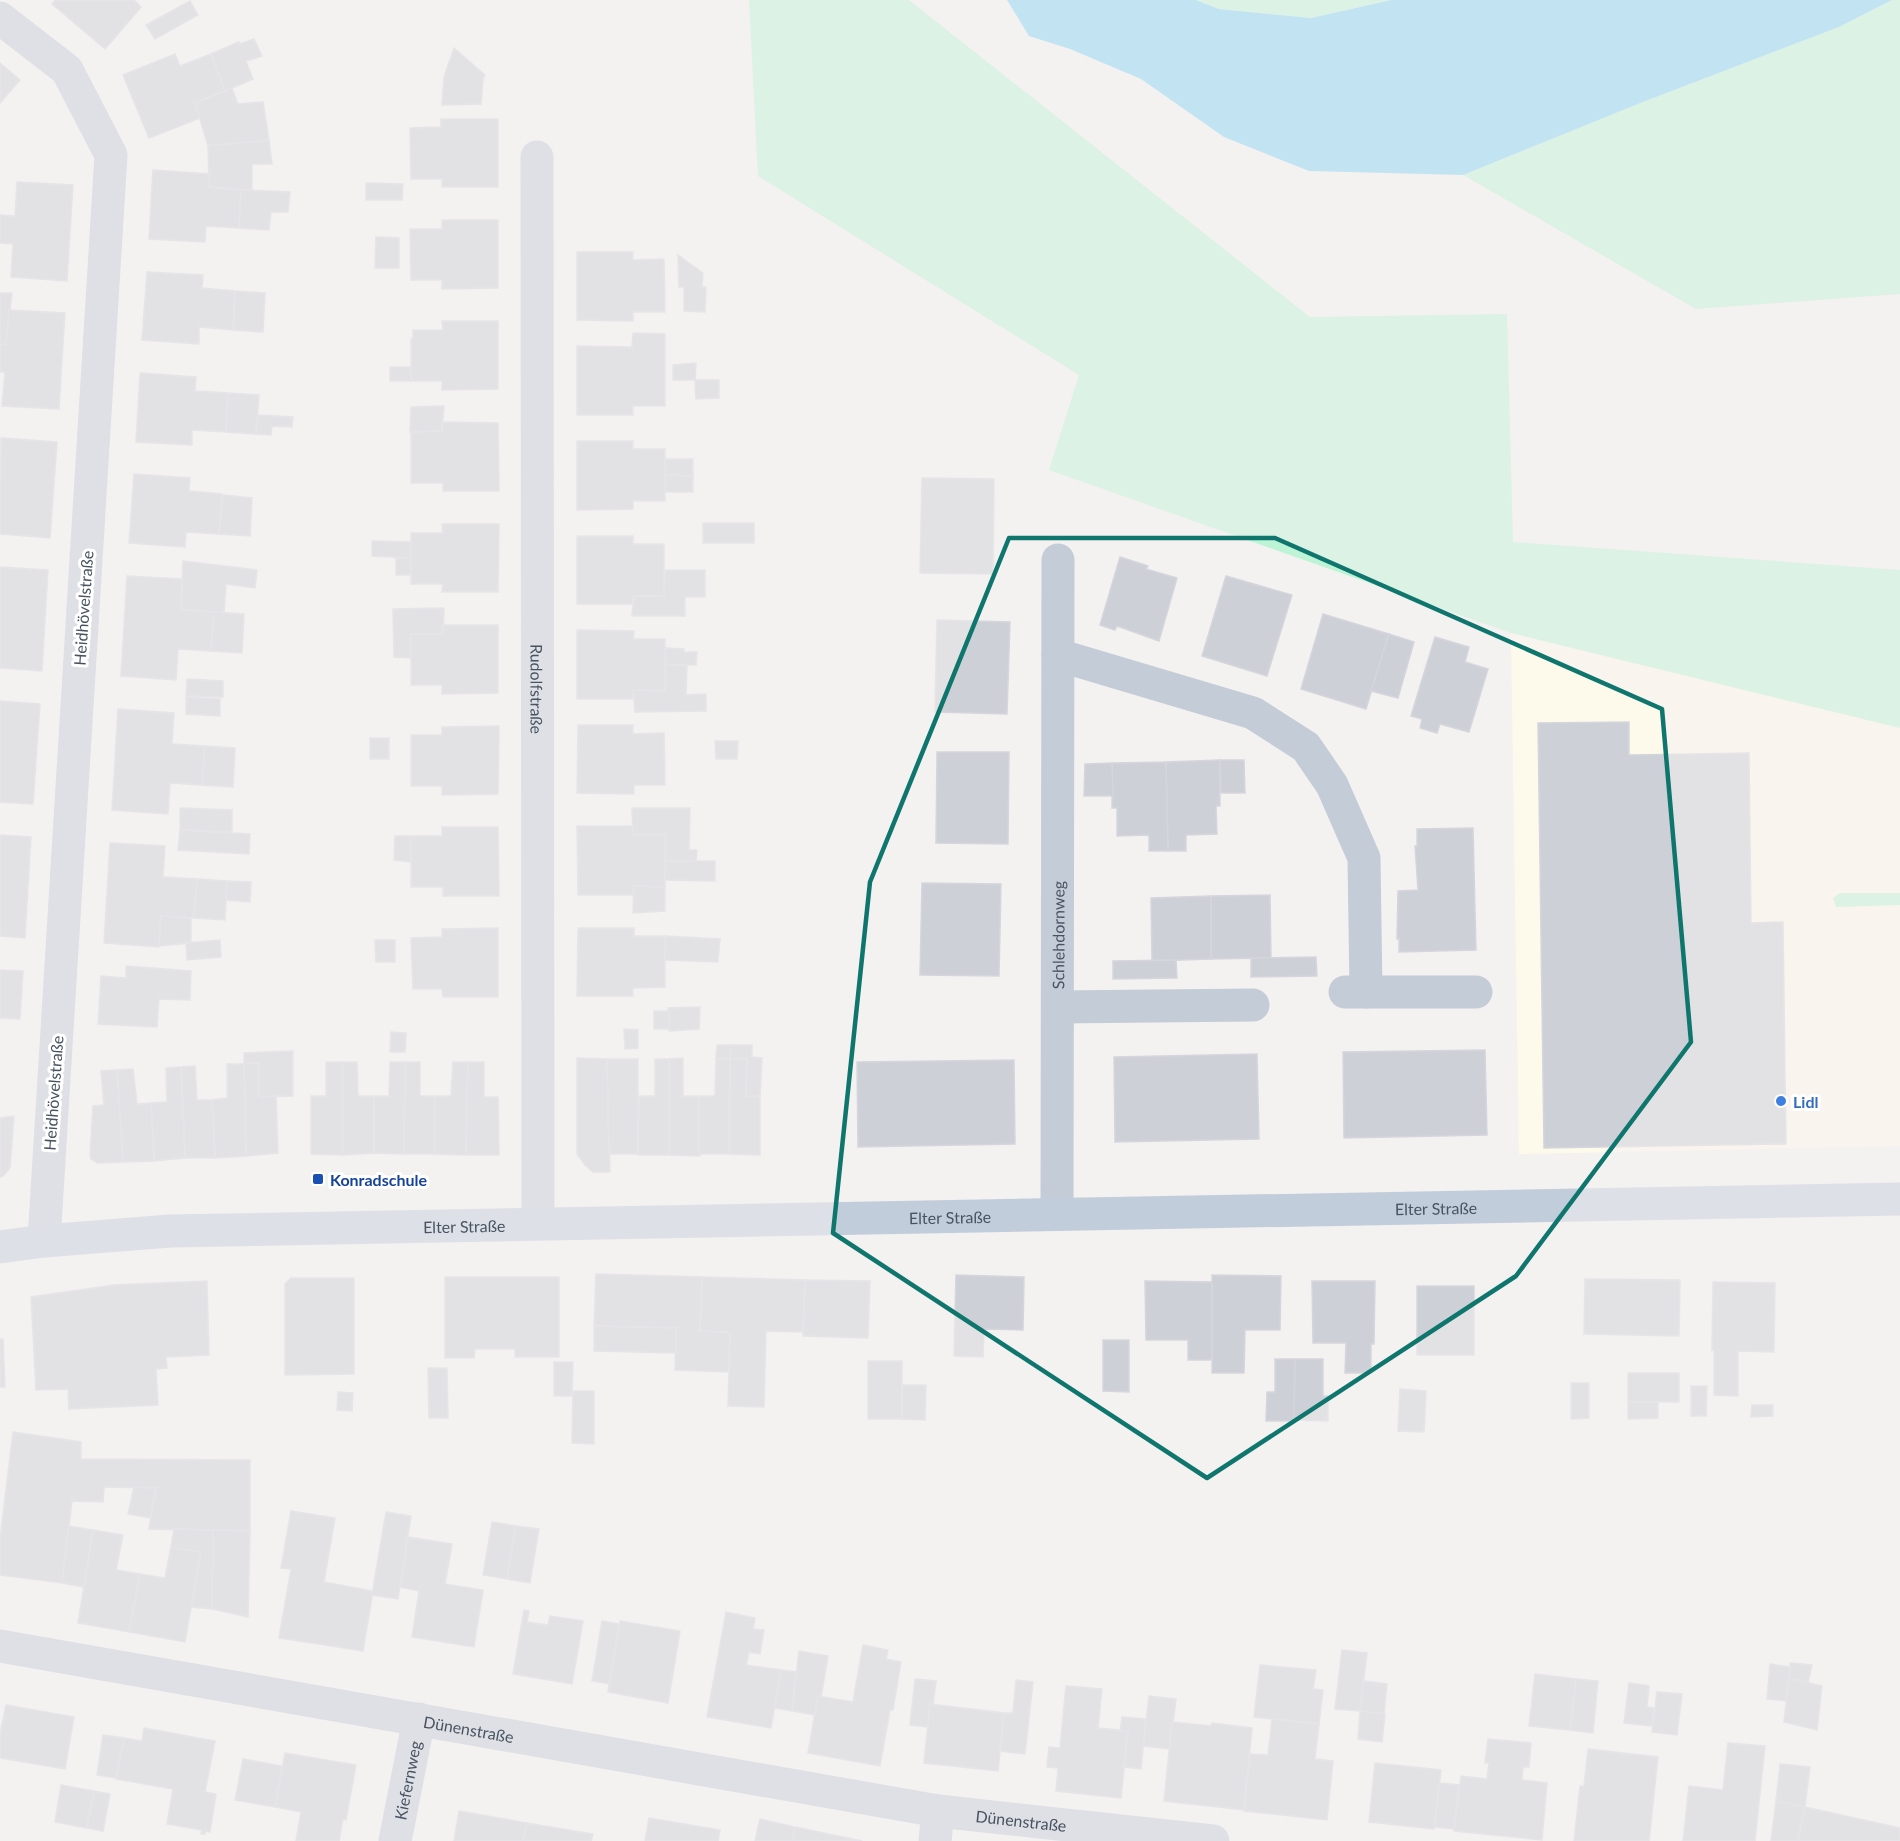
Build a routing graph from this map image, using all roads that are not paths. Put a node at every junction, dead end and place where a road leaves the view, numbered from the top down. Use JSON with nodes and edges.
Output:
{"nodes":[{"id":1,"x":0,"y":18,"type":"edge"},
{"id":2,"x":537,"y":157,"type":"dead end"},
{"id":3,"x":1058,"y":560,"type":"dead end"},
{"id":4,"x":1058,"y":655,"type":"junction"},
{"id":5,"x":1476,"y":992,"type":"dead end"},
{"id":6,"x":1253,"y":1005,"type":"dead end"},
{"id":7,"x":1058,"y":1007,"type":"junction"},
{"id":8,"x":1900,"y":1199,"type":"edge"},
{"id":9,"x":1058,"y":1214,"type":"junction"},
{"id":10,"x":538,"y":1223,"type":"junction"},
{"id":11,"x":44,"y":1241,"type":"junction"},
{"id":12,"x":0,"y":1247,"type":"edge"},
{"id":13,"x":0,"y":1646,"type":"edge"},
{"id":14,"x":419,"y":1719,"type":"junction"},
{"id":15,"x":936,"y":1826,"type":"edge"},
{"id":16,"x":395,"y":1841,"type":"edge"},
{"id":17,"x":1213,"y":1841,"type":"edge"}],
"edges":[{"from":1,"to":11,"type":"street","name":"Heidhövelstraße"},
{"from":2,"to":10,"type":"street","name":"Rudolfstraße"},
{"from":3,"to":4,"type":"street","name":"Schlehdornweg"},
{"from":4,"to":5,"type":"street"},
{"from":4,"to":7,"type":"street","name":"Schlehdornweg"},
{"from":6,"to":7,"type":"street"},
{"from":7,"to":9,"type":"street","name":"Schlehdornweg"},
{"from":8,"to":9,"type":"main road","name":"Elter Straße"},
{"from":9,"to":10,"type":"main road","name":"Elter Straße"},
{"from":10,"to":11,"type":"main road","name":"Elter Straße"},
{"from":11,"to":12,"type":"main road","name":"Elter Straße"},
{"from":13,"to":14,"type":"street","name":"Dünenstraße"},
{"from":14,"to":15,"type":"street","name":"Dünenstraße"},
{"from":14,"to":16,"type":"street","name":"Kiefernweg"},
{"from":15,"to":17,"type":"street","name":"Dünenstraße"}]}
